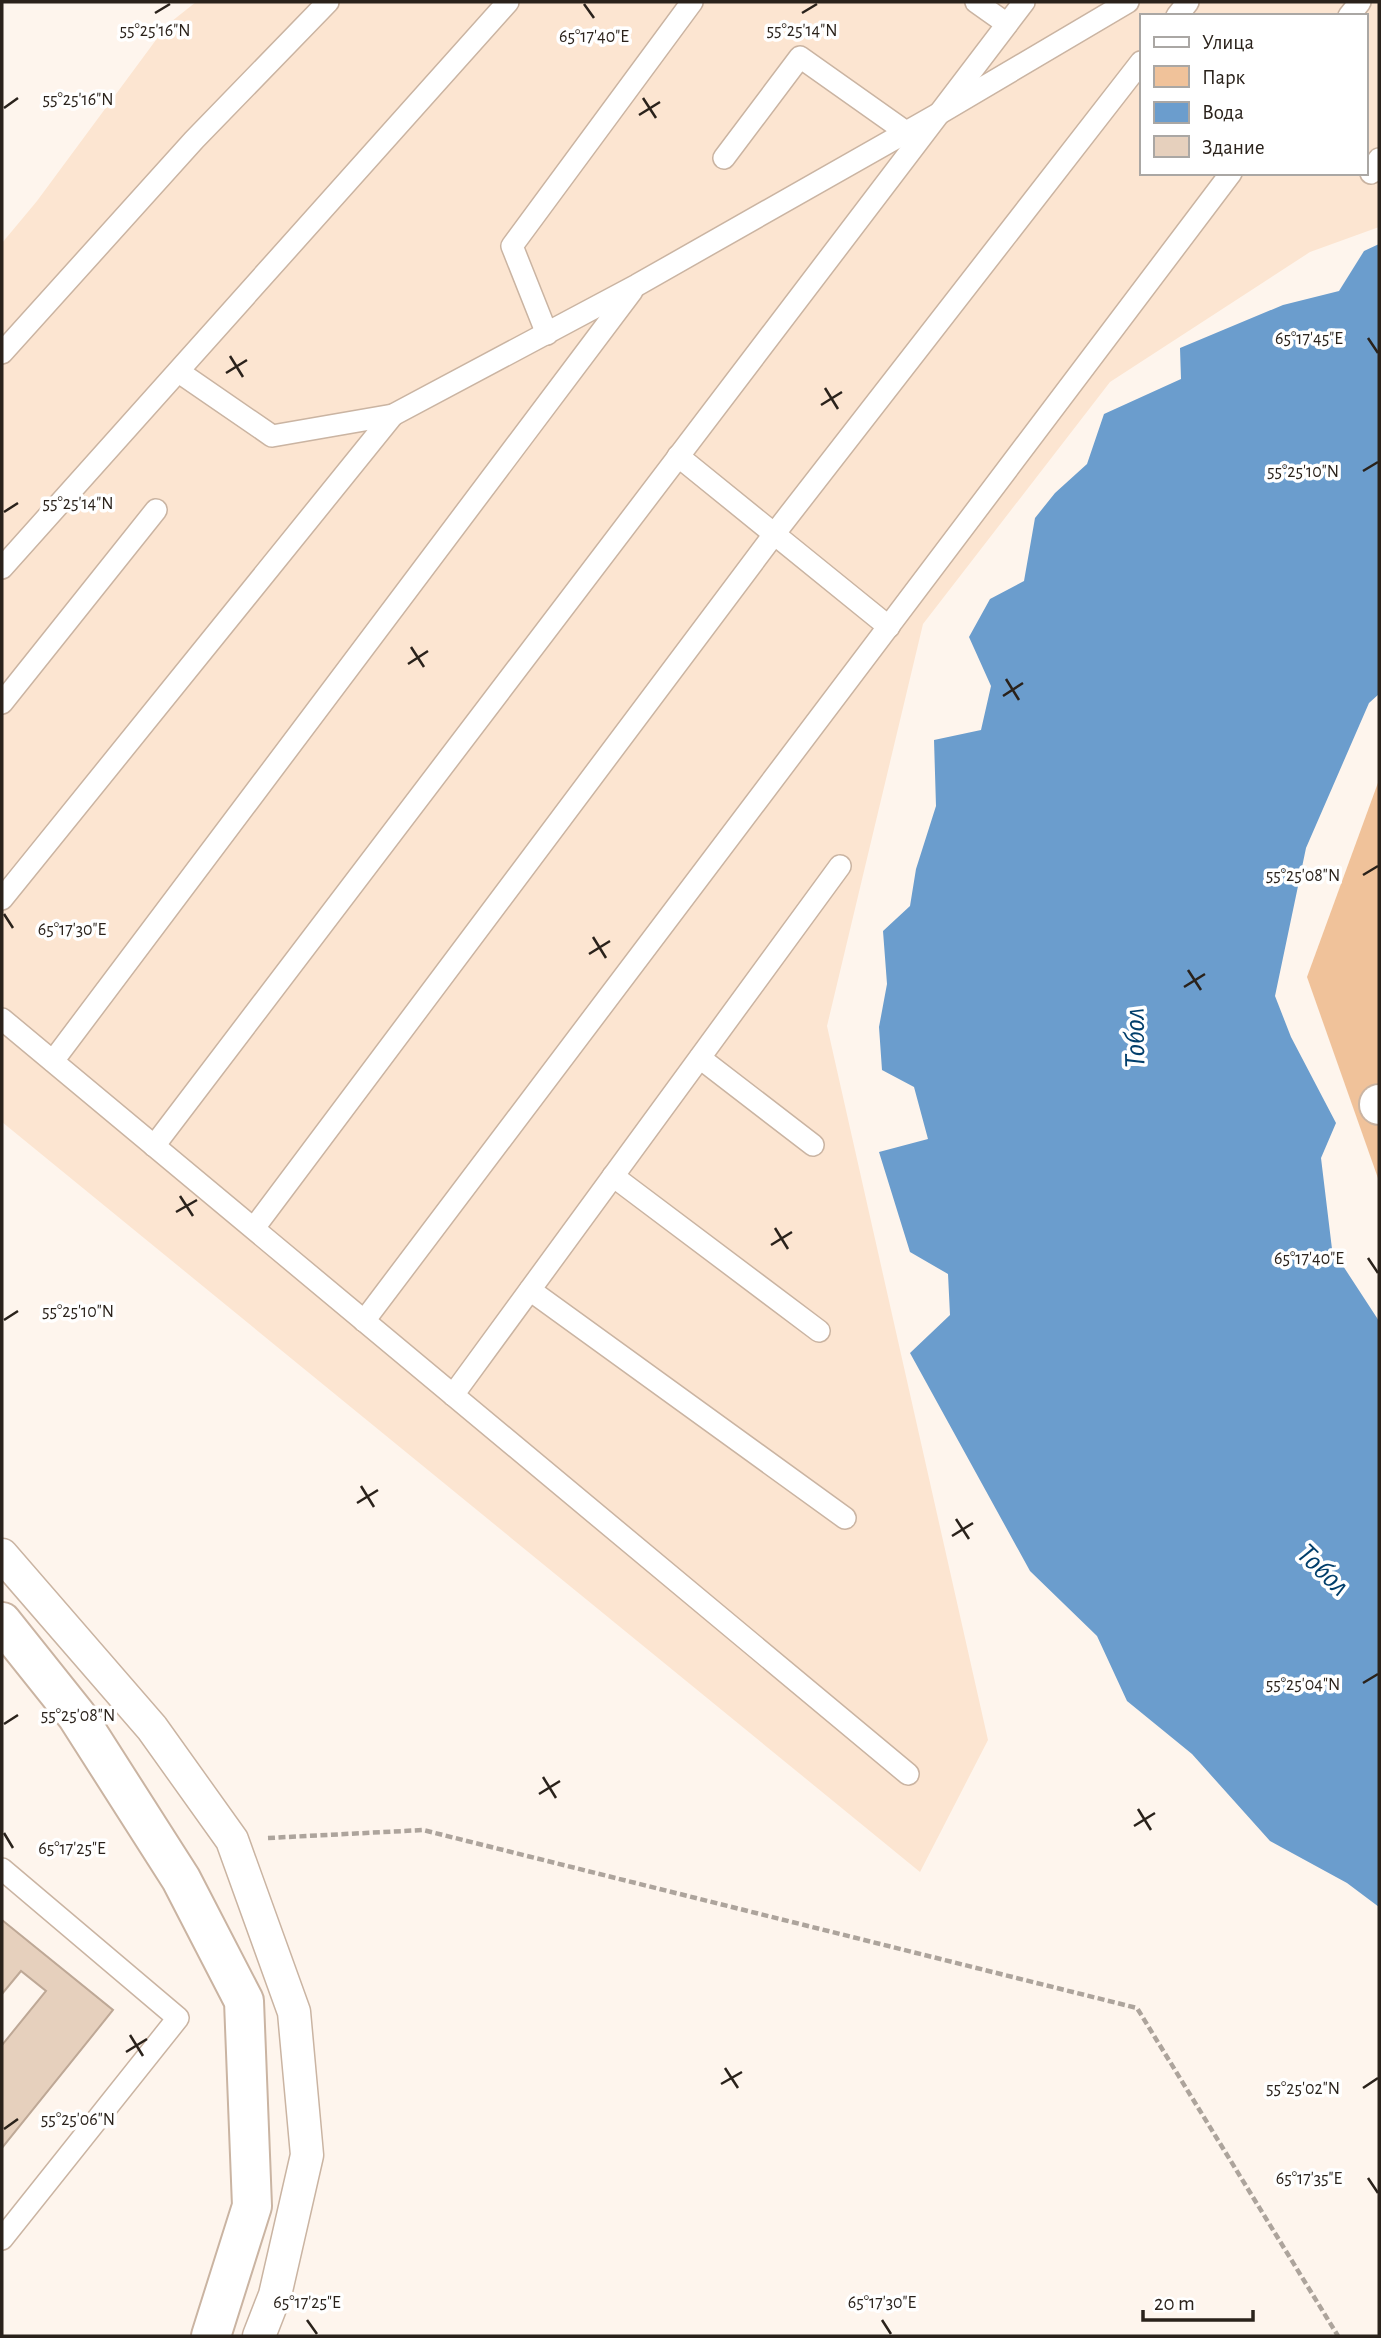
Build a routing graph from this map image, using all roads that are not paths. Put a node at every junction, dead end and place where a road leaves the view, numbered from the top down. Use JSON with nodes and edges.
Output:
{"nodes":[{"id":1,"x":328,"y":2,"type":"edge"},
{"id":2,"x":508,"y":2,"type":"edge"},
{"id":3,"x":692,"y":2,"type":"edge"},
{"id":4,"x":976,"y":2,"type":"edge"},
{"id":5,"x":1024,"y":2,"type":"edge"},
{"id":6,"x":1128,"y":2,"type":"edge"},
{"id":7,"x":1007,"y":24,"type":"junction"},
{"id":8,"x":1140,"y":63,"type":"edge"},
{"id":9,"x":940,"y":113,"type":"junction"},
{"id":10,"x":906,"y":132,"type":"junction"},
{"id":11,"x":724,"y":158,"type":"dead end"},
{"id":12,"x":1229,"y":175,"type":"edge"},
{"id":13,"x":637,"y":285,"type":"junction"},
{"id":14,"x":547,"y":334,"type":"junction"},
{"id":15,"x":2,"y":353,"type":"edge"},
{"id":16,"x":179,"y":372,"type":"junction"},
{"id":17,"x":393,"y":415,"type":"junction"},
{"id":18,"x":678,"y":456,"type":"junction"},
{"id":19,"x":156,"y":510,"type":"dead end"},
{"id":20,"x":775,"y":533,"type":"junction"},
{"id":21,"x":2,"y":568,"type":"edge"},
{"id":22,"x":890,"y":627,"type":"junction"},
{"id":23,"x":2,"y":703,"type":"edge"},
{"id":24,"x":840,"y":866,"type":"dead end"},
{"id":25,"x":2,"y":899,"type":"edge"},
{"id":26,"x":2,"y":1019,"type":"edge"},
{"id":27,"x":700,"y":1058,"type":"junction"},
{"id":28,"x":53,"y":1061,"type":"junction"},
{"id":29,"x":813,"y":1144,"type":"dead end"},
{"id":30,"x":154,"y":1146,"type":"junction"},
{"id":31,"x":613,"y":1176,"type":"junction"},
{"id":32,"x":254,"y":1228,"type":"junction"},
{"id":33,"x":530,"y":1290,"type":"junction"},
{"id":34,"x":364,"y":1321,"type":"junction"},
{"id":35,"x":819,"y":1331,"type":"dead end"},
{"id":36,"x":453,"y":1395,"type":"junction"},
{"id":37,"x":845,"y":1518,"type":"dead end"},
{"id":38,"x":2,"y":1555,"type":"edge"},
{"id":39,"x":2,"y":1622,"type":"edge"},
{"id":40,"x":908,"y":1774,"type":"dead end"},
{"id":41,"x":2,"y":1869,"type":"edge"},
{"id":42,"x":2,"y":2239,"type":"edge"},
{"id":43,"x":211,"y":2336,"type":"edge"},
{"id":44,"x":259,"y":2336,"type":"edge"}],
"edges":[{"from":1,"to":15,"type":"lane"},
{"from":2,"to":16,"type":"lane"},
{"from":3,"to":14,"type":"lane"},
{"from":4,"to":7,"type":"lane"},
{"from":5,"to":7,"type":"lane"},
{"from":6,"to":9,"type":"lane"},
{"from":7,"to":9,"type":"lane"},
{"from":8,"to":20,"type":"lane"},
{"from":9,"to":10,"type":"lane"},
{"from":9,"to":18,"type":"lane"},
{"from":10,"to":11,"type":"lane"},
{"from":10,"to":13,"type":"lane"},
{"from":12,"to":22,"type":"lane"},
{"from":13,"to":14,"type":"lane"},
{"from":13,"to":28,"type":"lane"},
{"from":14,"to":17,"type":"lane"},
{"from":16,"to":17,"type":"lane"},
{"from":16,"to":21,"type":"lane"},
{"from":17,"to":25,"type":"lane"},
{"from":18,"to":20,"type":"lane"},
{"from":18,"to":30,"type":"lane"},
{"from":19,"to":23,"type":"lane"},
{"from":20,"to":22,"type":"lane"},
{"from":20,"to":32,"type":"lane"},
{"from":22,"to":34,"type":"lane"},
{"from":24,"to":27,"type":"lane"},
{"from":26,"to":28,"type":"lane"},
{"from":27,"to":29,"type":"lane"},
{"from":27,"to":31,"type":"lane"},
{"from":28,"to":30,"type":"lane"},
{"from":30,"to":32,"type":"lane"},
{"from":31,"to":33,"type":"lane"},
{"from":31,"to":35,"type":"lane"},
{"from":32,"to":34,"type":"lane"},
{"from":33,"to":36,"type":"lane"},
{"from":33,"to":37,"type":"lane"},
{"from":34,"to":36,"type":"lane"},
{"from":36,"to":40,"type":"lane"},
{"from":38,"to":44,"type":"street"},
{"from":39,"to":43,"type":"street"},
{"from":41,"to":42,"type":"lane"}]}
